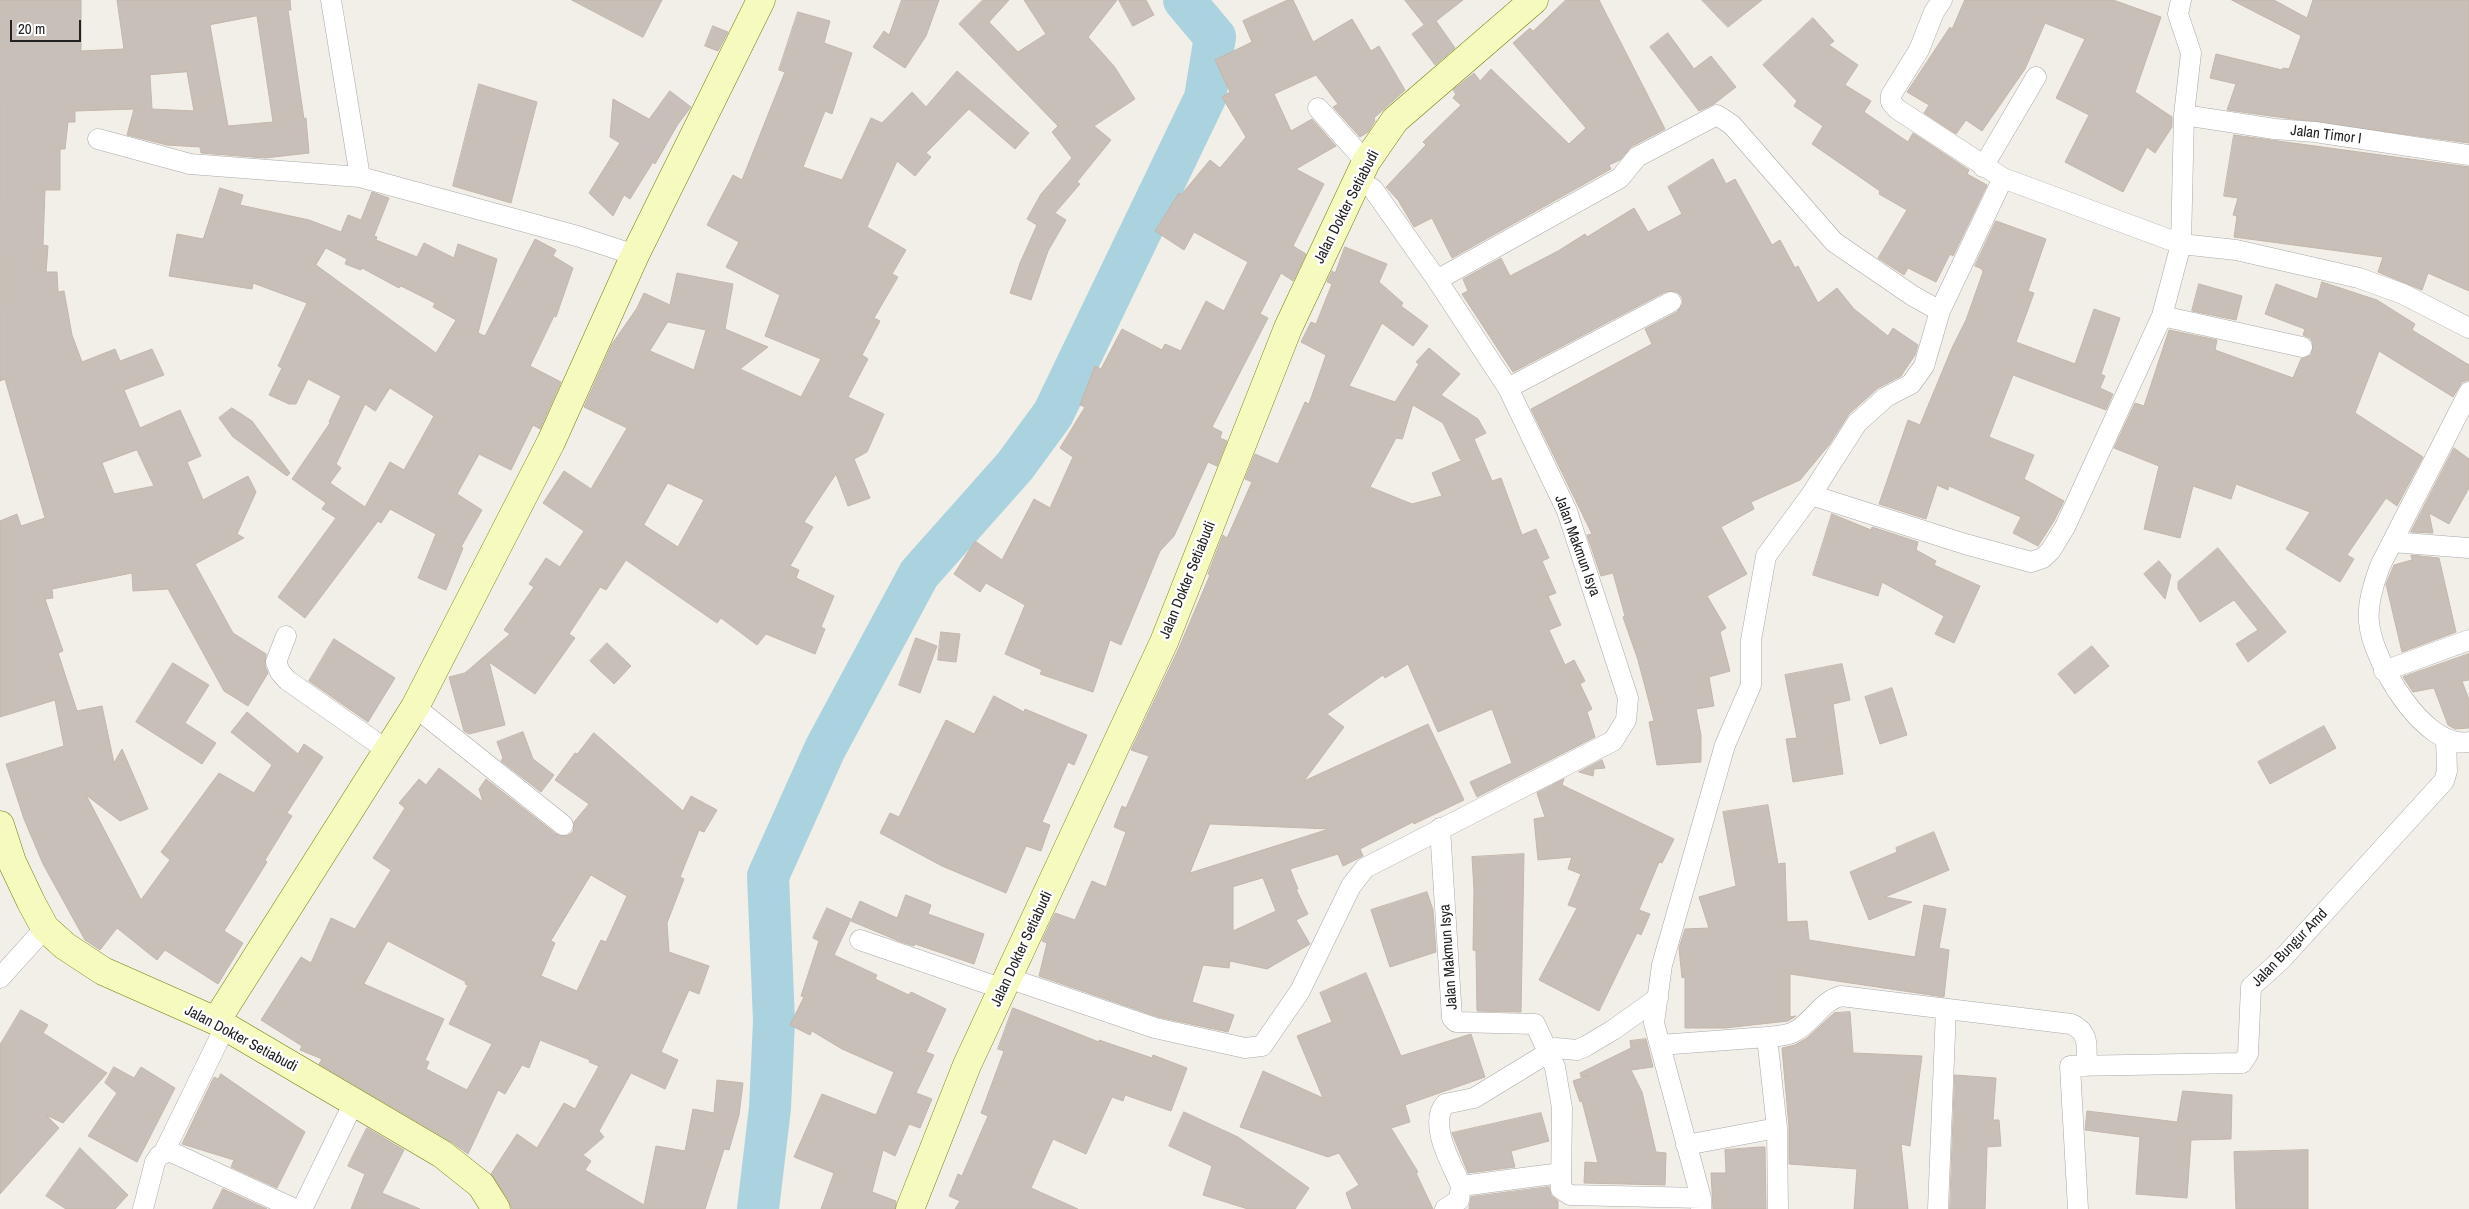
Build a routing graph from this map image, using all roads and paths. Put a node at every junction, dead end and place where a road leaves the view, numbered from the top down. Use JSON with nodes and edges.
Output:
{"nodes":[{"id":1,"x":331,"y":0,"type":"edge"},
{"id":2,"x":761,"y":0,"type":"edge"},
{"id":3,"x":1534,"y":0,"type":"edge"},
{"id":4,"x":1942,"y":0,"type":"edge"},
{"id":5,"x":2181,"y":0,"type":"edge"},
{"id":6,"x":2036,"y":77,"type":"dead end"},
{"id":7,"x":1318,"y":108,"type":"dead end"},
{"id":8,"x":2184,"y":114,"type":"junction"},
{"id":9,"x":98,"y":139,"type":"dead end"},
{"id":10,"x":2469,"y":155,"type":"edge"},
{"id":11,"x":1983,"y":167,"type":"junction"},
{"id":12,"x":1362,"y":171,"type":"junction"},
{"id":13,"x":360,"y":177,"type":"junction"},
{"id":14,"x":2002,"y":178,"type":"junction"},
{"id":15,"x":2181,"y":244,"type":"junction"},
{"id":16,"x":635,"y":255,"type":"junction"},
{"id":17,"x":1437,"y":280,"type":"junction"},
{"id":18,"x":1671,"y":302,"type":"dead end"},
{"id":19,"x":1940,"y":311,"type":"junction"},
{"id":20,"x":2162,"y":316,"type":"junction"},
{"id":21,"x":2469,"y":328,"type":"edge"},
{"id":22,"x":2302,"y":347,"type":"dead end"},
{"id":23,"x":1508,"y":388,"type":"junction"},
{"id":24,"x":2469,"y":392,"type":"edge"},
{"id":25,"x":1811,"y":495,"type":"junction"},
{"id":26,"x":2392,"y":542,"type":"junction"},
{"id":27,"x":2469,"y":548,"type":"edge"},
{"id":28,"x":286,"y":636,"type":"dead end"},
{"id":29,"x":2469,"y":640,"type":"edge"},
{"id":30,"x":2384,"y":671,"type":"junction"},
{"id":31,"x":415,"y":707,"type":"junction"},
{"id":32,"x":2446,"y":738,"type":"junction"},
{"id":33,"x":2469,"y":742,"type":"edge"},
{"id":34,"x":387,"y":750,"type":"junction"},
{"id":35,"x":0,"y":825,"type":"edge"},
{"id":36,"x":563,"y":825,"type":"dead end"},
{"id":37,"x":1440,"y":828,"type":"junction"},
{"id":38,"x":45,"y":928,"type":"junction"},
{"id":39,"x":860,"y":940,"type":"dead end"},
{"id":40,"x":0,"y":978,"type":"edge"},
{"id":41,"x":1006,"y":983,"type":"junction"},
{"id":42,"x":1658,"y":998,"type":"junction"},
{"id":43,"x":1946,"y":1009,"type":"junction"},
{"id":44,"x":220,"y":1024,"type":"junction"},
{"id":45,"x":1767,"y":1037,"type":"junction"},
{"id":46,"x":1660,"y":1045,"type":"junction"},
{"id":47,"x":1548,"y":1052,"type":"junction"},
{"id":48,"x":2086,"y":1066,"type":"junction"},
{"id":49,"x":354,"y":1102,"type":"junction"},
{"id":50,"x":1777,"y":1128,"type":"junction"},
{"id":51,"x":1686,"y":1145,"type":"junction"},
{"id":52,"x":164,"y":1152,"type":"junction"},
{"id":53,"x":1561,"y":1173,"type":"junction"},
{"id":54,"x":1461,"y":1186,"type":"junction"},
{"id":55,"x":1701,"y":1203,"type":"edge"},
{"id":56,"x":143,"y":1209,"type":"edge"},
{"id":57,"x":295,"y":1209,"type":"edge"},
{"id":58,"x":302,"y":1209,"type":"edge"},
{"id":59,"x":496,"y":1209,"type":"edge"},
{"id":60,"x":910,"y":1209,"type":"edge"},
{"id":61,"x":1445,"y":1209,"type":"edge"},
{"id":62,"x":1778,"y":1209,"type":"edge"},
{"id":63,"x":1938,"y":1209,"type":"edge"},
{"id":64,"x":2078,"y":1209,"type":"edge"}],
"edges":[{"from":1,"to":13,"type":"street"},
{"from":2,"to":16,"type":"street"},
{"from":3,"to":12,"type":"street","name":"Jalan Dokter Setiabudi"},
{"from":4,"to":11,"type":"street"},
{"from":5,"to":8,"type":"street"},
{"from":6,"to":11,"type":"street"},
{"from":7,"to":12,"type":"street","name":"Jalan Makmun Isya"},
{"from":8,"to":10,"type":"street","name":"Jalan Timor I"},
{"from":8,"to":15,"type":"street"},
{"from":9,"to":13,"type":"street"},
{"from":11,"to":14,"type":"street"},
{"from":12,"to":17,"type":"street","name":"Jalan Makmun Isya"},
{"from":12,"to":41,"type":"street","name":"Jalan Dokter Setiabudi"},
{"from":13,"to":16,"type":"street"},
{"from":14,"to":15,"type":"street"},
{"from":14,"to":19,"type":"street"},
{"from":15,"to":20,"type":"street"},
{"from":15,"to":21,"type":"street"},
{"from":16,"to":31,"type":"street"},
{"from":17,"to":19,"type":"street"},
{"from":17,"to":23,"type":"street","name":"Jalan Makmun Isya"},
{"from":18,"to":23,"type":"street"},
{"from":19,"to":25,"type":"street"},
{"from":20,"to":22,"type":"street"},
{"from":20,"to":25,"type":"street"},
{"from":23,"to":37,"type":"street","name":"Jalan Makmun Isya"},
{"from":24,"to":26,"type":"street"},
{"from":25,"to":42,"type":"street"},
{"from":26,"to":27,"type":"street"},
{"from":26,"to":30,"type":"street"},
{"from":28,"to":34,"type":"street"},
{"from":29,"to":30,"type":"street"},
{"from":30,"to":32,"type":"street"},
{"from":31,"to":34,"type":"street"},
{"from":31,"to":36,"type":"street"},
{"from":32,"to":33,"type":"street"},
{"from":32,"to":48,"type":"street","name":"Jalan Bungur Amd"},
{"from":34,"to":44,"type":"street"},
{"from":35,"to":38,"type":"street","name":"Jalan Dokter Setiabudi"},
{"from":37,"to":41,"type":"street","name":"Jalan Makmun Isya"},
{"from":37,"to":47,"type":"street","name":"Jalan Makmun Isya"},
{"from":38,"to":40,"type":"street"},
{"from":38,"to":44,"type":"street","name":"Jalan Dokter Setiabudi"},
{"from":39,"to":41,"type":"street","name":"Jalan Makmun Isya"},
{"from":41,"to":60,"type":"street","name":"Jalan Dokter Setiabudi"},
{"from":42,"to":46,"type":"street"},
{"from":42,"to":47,"type":"street"},
{"from":43,"to":45,"type":"street"},
{"from":43,"to":48,"type":"street"},
{"from":43,"to":63,"type":"street"},
{"from":44,"to":49,"type":"street","name":"Jalan Dokter Setiabudi"},
{"from":44,"to":52,"type":"street"},
{"from":45,"to":46,"type":"street"},
{"from":45,"to":50,"type":"street"},
{"from":46,"to":51,"type":"street"},
{"from":47,"to":53,"type":"street","name":"Jalan Makmun Isya"},
{"from":47,"to":54,"type":"street"},
{"from":48,"to":64,"type":"street","name":"Jalan Bungur Amd"},
{"from":49,"to":58,"type":"street"},
{"from":49,"to":59,"type":"street","name":"Jalan Dokter Setiabudi"},
{"from":50,"to":51,"type":"street"},
{"from":50,"to":62,"type":"street"},
{"from":51,"to":55,"type":"street"},
{"from":52,"to":56,"type":"street"},
{"from":52,"to":57,"type":"street"},
{"from":53,"to":54,"type":"street"},
{"from":53,"to":55,"type":"street","name":"Jalan Makmun Isya"},
{"from":54,"to":61,"type":"street"}]}
